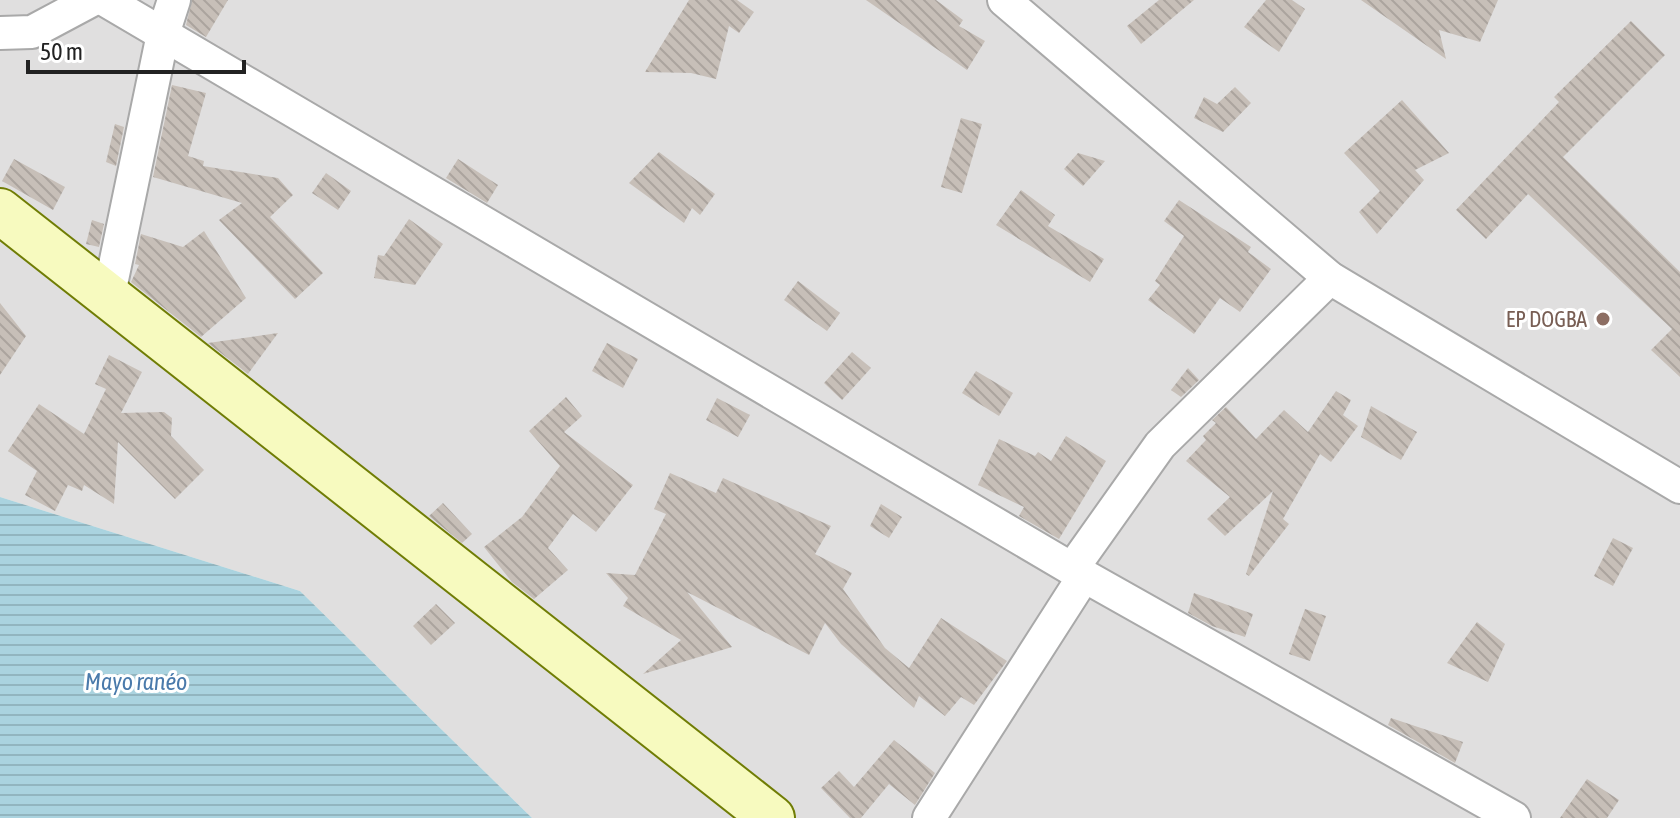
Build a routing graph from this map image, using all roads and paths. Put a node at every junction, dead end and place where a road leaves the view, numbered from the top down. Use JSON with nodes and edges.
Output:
{"nodes":[{"id":1,"x":92,"y":0,"type":"edge"},
{"id":2,"x":105,"y":0,"type":"edge"},
{"id":3,"x":174,"y":0,"type":"edge"},
{"id":4,"x":1004,"y":0,"type":"edge"},
{"id":5,"x":0,"y":33,"type":"edge"},
{"id":6,"x":163,"y":34,"type":"junction"},
{"id":7,"x":0,"y":211,"type":"edge"},
{"id":8,"x":1330,"y":278,"type":"junction"},
{"id":9,"x":109,"y":294,"type":"junction"},
{"id":10,"x":1680,"y":487,"type":"edge"},
{"id":11,"x":1078,"y":572,"type":"junction"},
{"id":12,"x":772,"y":818,"type":"edge"},
{"id":13,"x":929,"y":818,"type":"edge"},
{"id":14,"x":1514,"y":818,"type":"edge"}],
"edges":[{"from":1,"to":5,"type":"street"},
{"from":2,"to":6,"type":"street"},
{"from":3,"to":6,"type":"street"},
{"from":4,"to":8,"type":"street"},
{"from":6,"to":9,"type":"street"},
{"from":6,"to":11,"type":"street"},
{"from":7,"to":9,"type":"street"},
{"from":8,"to":10,"type":"street"},
{"from":8,"to":11,"type":"street"},
{"from":9,"to":12,"type":"street"},
{"from":11,"to":13,"type":"street"},
{"from":11,"to":14,"type":"street"}]}
